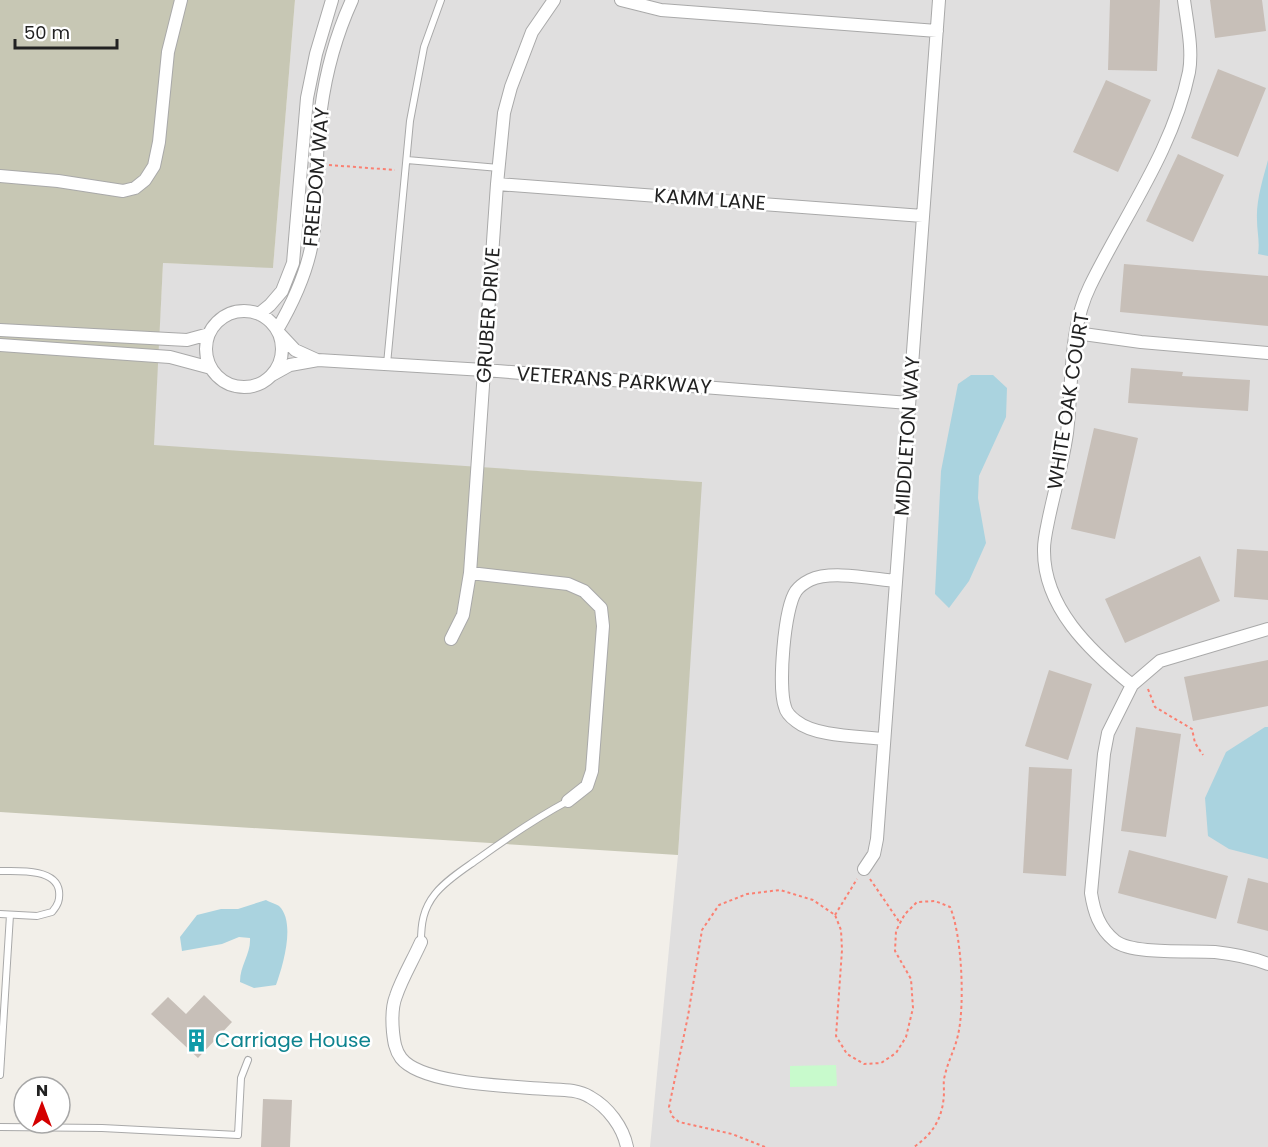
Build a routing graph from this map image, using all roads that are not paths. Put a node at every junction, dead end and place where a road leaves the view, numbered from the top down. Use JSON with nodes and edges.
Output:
{"nodes":[{"id":1,"x":181,"y":0,"type":"edge"},
{"id":2,"x":332,"y":0,"type":"edge"},
{"id":3,"x":352,"y":0,"type":"edge"},
{"id":4,"x":441,"y":0,"type":"edge"},
{"id":5,"x":554,"y":0,"type":"edge"},
{"id":6,"x":621,"y":0,"type":"edge"},
{"id":7,"x":939,"y":0,"type":"edge"},
{"id":8,"x":1184,"y":0,"type":"edge"},
{"id":9,"x":328,"y":12,"type":"junction"},
{"id":10,"x":343,"y":20,"type":"junction"},
{"id":11,"x":937,"y":31,"type":"junction"},
{"id":12,"x":406,"y":160,"type":"junction"},
{"id":13,"x":303,"y":164,"type":"junction"},
{"id":14,"x":317,"y":164,"type":"junction"},
{"id":15,"x":499,"y":168,"type":"junction"},
{"id":16,"x":0,"y":176,"type":"edge"},
{"id":17,"x":497,"y":184,"type":"junction"},
{"id":18,"x":923,"y":216,"type":"junction"},
{"id":19,"x":259,"y":314,"type":"junction"},
{"id":20,"x":0,"y":330,"type":"edge"},
{"id":21,"x":278,"y":332,"type":"junction"},
{"id":22,"x":1076,"y":333,"type":"junction"},
{"id":23,"x":209,"y":334,"type":"junction"},
{"id":24,"x":0,"y":345,"type":"edge"},
{"id":25,"x":1268,"y":353,"type":"edge"},
{"id":26,"x":318,"y":360,"type":"junction"},
{"id":27,"x":387,"y":364,"type":"junction"},
{"id":28,"x":211,"y":368,"type":"junction"},
{"id":29,"x":484,"y":370,"type":"junction"},
{"id":30,"x":272,"y":375,"type":"junction"},
{"id":31,"x":909,"y":402,"type":"junction"},
{"id":32,"x":470,"y":573,"type":"junction"},
{"id":33,"x":896,"y":581,"type":"junction"},
{"id":34,"x":1268,"y":629,"type":"edge"},
{"id":35,"x":452,"y":639,"type":"dead end"},
{"id":36,"x":1132,"y":685,"type":"junction"},
{"id":37,"x":884,"y":739,"type":"junction"},
{"id":38,"x":568,"y":801,"type":"joint"},
{"id":39,"x":864,"y":869,"type":"road end"},
{"id":40,"x":0,"y":870,"type":"edge"},
{"id":41,"x":0,"y":914,"type":"edge"},
{"id":42,"x":10,"y":915,"type":"junction"},
{"id":43,"x":421,"y":942,"type":"joint"},
{"id":44,"x":1268,"y":964,"type":"edge"},
{"id":45,"x":248,"y":1060,"type":"dead end"},
{"id":46,"x":0,"y":1075,"type":"edge"},
{"id":47,"x":0,"y":1127,"type":"edge"},
{"id":48,"x":627,"y":1147,"type":"edge"}],
"edges":[{"from":1,"to":16,"type":"street"},
{"from":2,"to":9,"type":"street","name":"FREEDOM WAY"},
{"from":3,"to":10,"type":"street","name":"FREEDOM WAY"},
{"from":4,"to":12,"type":"lane"},
{"from":5,"to":15,"type":"street","name":"GRUBER DRIVE"},
{"from":6,"to":11,"type":"street"},
{"from":7,"to":11,"type":"street","name":"MIDDLETON WAY"},
{"from":8,"to":22,"type":"street","name":"WHITE OAK COURT"},
{"from":9,"to":10,"type":"street"},
{"from":9,"to":13,"type":"street","name":"FREEDOM WAY"},
{"from":10,"to":14,"type":"street","name":"FREEDOM WAY"},
{"from":11,"to":18,"type":"street","name":"MIDDLETON WAY"},
{"from":12,"to":15,"type":"lane"},
{"from":12,"to":27,"type":"lane"},
{"from":13,"to":14,"type":"lane"},
{"from":13,"to":19,"type":"street","name":"FREEDOM WAY"},
{"from":14,"to":21,"type":"street","name":"FREEDOM WAY"},
{"from":15,"to":17,"type":"street","name":"GRUBER DRIVE"},
{"from":17,"to":18,"type":"street","name":"KAMM LANE"},
{"from":17,"to":29,"type":"street","name":"GRUBER DRIVE"},
{"from":18,"to":31,"type":"street","name":"MIDDLETON WAY"},
{"from":19,"to":21,"type":"street"},
{"from":19,"to":23,"type":"street"},
{"from":20,"to":23,"type":"street"},
{"from":21,"to":26,"type":"street","name":"VETERANS PARKWAY"},
{"from":21,"to":30,"type":"street"},
{"from":22,"to":25,"type":"street"},
{"from":22,"to":36,"type":"street","name":"WHITE OAK COURT"},
{"from":23,"to":28,"type":"street"},
{"from":24,"to":28,"type":"street"},
{"from":26,"to":27,"type":"street","name":"VETERANS PARKWAY"},
{"from":26,"to":30,"type":"street","name":"VETERANS PARKWAY"},
{"from":27,"to":29,"type":"street","name":"VETERANS PARKWAY"},
{"from":28,"to":30,"type":"street"},
{"from":29,"to":31,"type":"street","name":"VETERANS PARKWAY"},
{"from":29,"to":32,"type":"street","name":"GRUBER DRIVE"},
{"from":31,"to":33,"type":"street","name":"MIDDLETON WAY"},
{"from":32,"to":35,"type":"street","name":"GRUBER DRIVE"},
{"from":32,"to":38,"type":"street"},
{"from":33,"to":37,"type":"street","name":"MIDDLETON WAY"},
{"from":33,"to":37,"type":"street"},
{"from":34,"to":36,"type":"street"},
{"from":36,"to":44,"type":"street"},
{"from":37,"to":39,"type":"street","name":"MIDDLETON WAY"},
{"from":38,"to":43,"type":"lane"},
{"from":40,"to":42,"type":"lane"},
{"from":41,"to":42,"type":"lane"},
{"from":42,"to":46,"type":"lane"},
{"from":43,"to":48,"type":"street"},
{"from":45,"to":47,"type":"lane"}]}
